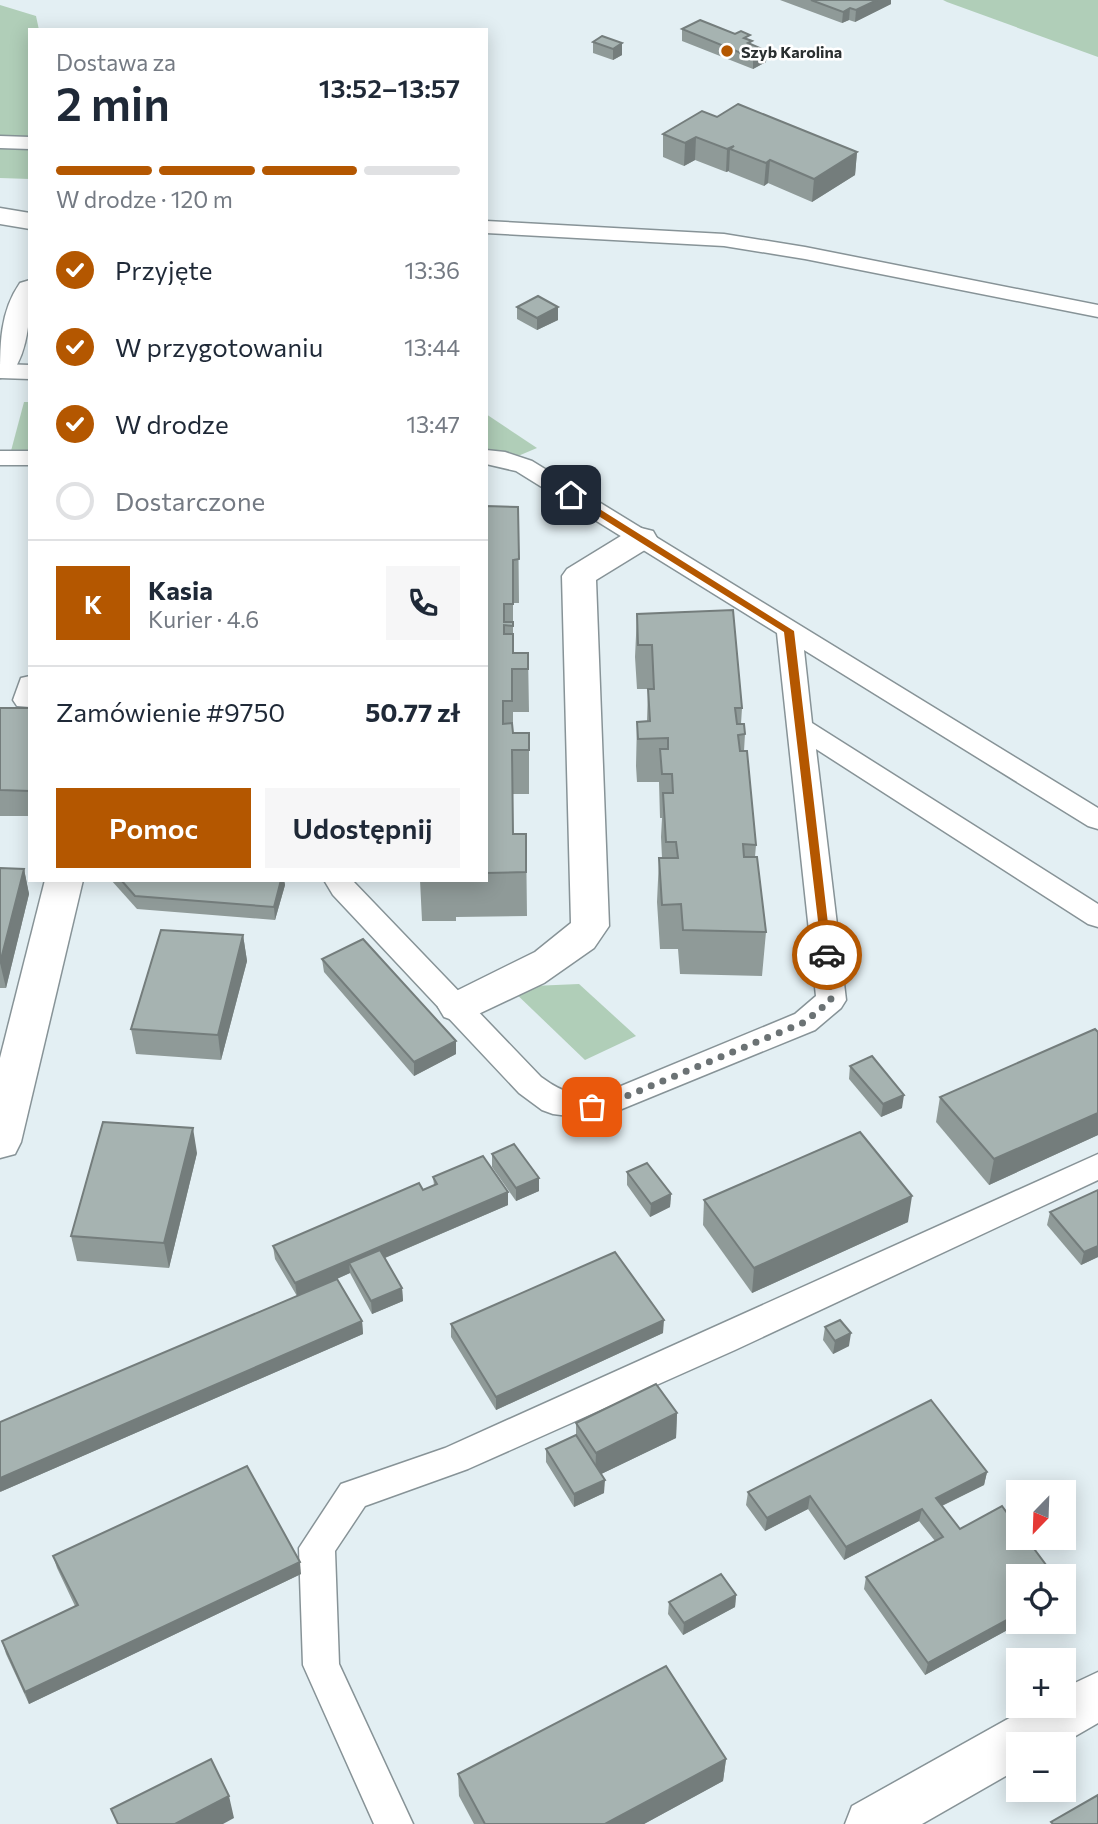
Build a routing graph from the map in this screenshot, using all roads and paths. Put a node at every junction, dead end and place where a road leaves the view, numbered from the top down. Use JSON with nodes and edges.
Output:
{"nodes":[{"id":1,"x":0,"y":142,"type":"edge"},
{"id":2,"x":28,"y":143,"type":"edge"},
{"id":3,"x":0,"y":216,"type":"edge"},
{"id":4,"x":28,"y":221,"type":"edge"},
{"id":5,"x":488,"y":227,"type":"edge"},
{"id":6,"x":28,"y":294,"type":"edge"},
{"id":7,"x":1098,"y":312,"type":"edge"},
{"id":8,"x":0,"y":370,"type":"edge"},
{"id":9,"x":28,"y":372,"type":"edge"},
{"id":10,"x":488,"y":457,"type":"edge"},
{"id":11,"x":0,"y":458,"type":"edge"},
{"id":12,"x":28,"y":458,"type":"edge"},
{"id":13,"x":641,"y":538,"type":"junction"},
{"id":14,"x":789,"y":631,"type":"junction"},
{"id":15,"x":800,"y":727,"type":"junction"},
{"id":16,"x":1098,"y":820,"type":"edge"},
{"id":17,"x":64,"y":882,"type":"edge"},
{"id":18,"x":339,"y":882,"type":"edge"},
{"id":19,"x":1098,"y":917,"type":"edge"},
{"id":20,"x":458,"y":1007,"type":"junction"},
{"id":21,"x":0,"y":1142,"type":"edge"},
{"id":22,"x":1098,"y":1166,"type":"edge"},
{"id":23,"x":1098,"y":1696,"type":"edge"},
{"id":24,"x":394,"y":1824,"type":"edge"},
{"id":25,"x":871,"y":1824,"type":"edge"}],
"edges":[{"from":1,"to":2,"type":"lane"},
{"from":3,"to":4,"type":"street"},
{"from":5,"to":7,"type":"lane"},
{"from":6,"to":8,"type":"street"},
{"from":8,"to":9,"type":"lane"},
{"from":10,"to":13,"type":"lane"},
{"from":11,"to":12,"type":"lane"},
{"from":13,"to":14,"type":"lane"},
{"from":13,"to":20,"type":"street"},
{"from":14,"to":15,"type":"lane"},
{"from":14,"to":16,"type":"lane"},
{"from":15,"to":19,"type":"lane"},
{"from":15,"to":20,"type":"lane"},
{"from":17,"to":21,"type":"street"},
{"from":18,"to":20,"type":"lane"},
{"from":22,"to":24,"type":"lane"},
{"from":23,"to":25,"type":"street"}]}
